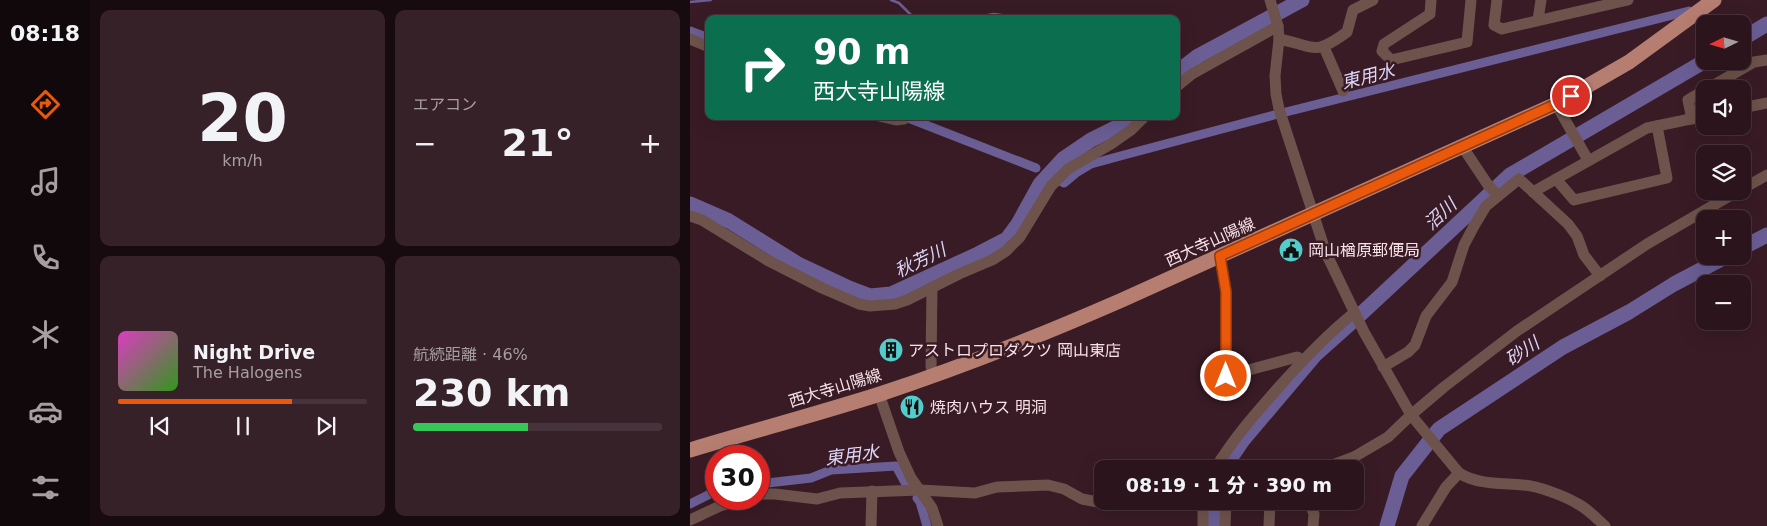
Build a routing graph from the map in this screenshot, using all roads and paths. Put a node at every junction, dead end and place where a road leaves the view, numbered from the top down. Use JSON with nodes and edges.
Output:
{"nodes":[{"id":1,"x":1373,"y":0,"type":"edge"},
{"id":2,"x":1431,"y":0,"type":"edge"},
{"id":3,"x":1471,"y":0,"type":"edge"},
{"id":4,"x":1497,"y":0,"type":"edge"},
{"id":5,"x":1541,"y":0,"type":"edge"},
{"id":6,"x":1628,"y":0,"type":"edge"},
{"id":7,"x":1714,"y":0,"type":"edge"},
{"id":8,"x":1271,"y":3,"type":"edge"},
{"id":9,"x":1583,"y":5,"type":"edge"},
{"id":10,"x":1538,"y":20,"type":"junction"},
{"id":11,"x":1277,"y":23,"type":"junction"},
{"id":12,"x":690,"y":39,"type":"edge"},
{"id":13,"x":1279,"y":39,"type":"junction"},
{"id":14,"x":705,"y":45,"type":"edge"},
{"id":15,"x":1324,"y":47,"type":"junction"},
{"id":16,"x":1767,"y":60,"type":"edge"},
{"id":17,"x":1722,"y":80,"type":"edge"},
{"id":18,"x":1180,"y":83,"type":"edge"},
{"id":19,"x":1343,"y":91,"type":"dead end"},
{"id":20,"x":1696,"y":95,"type":"edge"},
{"id":21,"x":1767,"y":103,"type":"edge"},
{"id":22,"x":1556,"y":104,"type":"junction"},
{"id":23,"x":1751,"y":106,"type":"edge"},
{"id":24,"x":1696,"y":118,"type":"edge"},
{"id":25,"x":1692,"y":119,"type":"junction"},
{"id":26,"x":1141,"y":120,"type":"edge"},
{"id":27,"x":1657,"y":126,"type":"junction"},
{"id":28,"x":1462,"y":146,"type":"junction"},
{"id":29,"x":1588,"y":160,"type":"junction"},
{"id":30,"x":1767,"y":174,"type":"edge"},
{"id":31,"x":1556,"y":179,"type":"junction"},
{"id":32,"x":1751,"y":184,"type":"edge"},
{"id":33,"x":1533,"y":192,"type":"junction"},
{"id":34,"x":1498,"y":196,"type":"junction"},
{"id":35,"x":1723,"y":200,"type":"edge"},
{"id":36,"x":1312,"y":215,"type":"junction"},
{"id":37,"x":690,"y":216,"type":"edge"},
{"id":38,"x":1220,"y":256,"type":"junction"},
{"id":39,"x":1600,"y":276,"type":"junction"},
{"id":40,"x":932,"y":287,"type":"junction"},
{"id":41,"x":1354,"y":312,"type":"junction"},
{"id":42,"x":1303,"y":360,"type":"junction"},
{"id":43,"x":1383,"y":367,"type":"junction"},
{"id":44,"x":933,"y":375,"type":"junction"},
{"id":45,"x":879,"y":394,"type":"junction"},
{"id":46,"x":1412,"y":417,"type":"junction"},
{"id":47,"x":690,"y":450,"type":"edge"},
{"id":48,"x":1220,"y":460,"type":"edge"},
{"id":49,"x":1346,"y":460,"type":"edge"},
{"id":50,"x":1457,"y":470,"type":"junction"},
{"id":51,"x":920,"y":490,"type":"junction"},
{"id":52,"x":872,"y":491,"type":"junction"},
{"id":53,"x":770,"y":494,"type":"edge"},
{"id":54,"x":1094,"y":501,"type":"edge"},
{"id":55,"x":711,"y":510,"type":"edge"},
{"id":56,"x":1203,"y":510,"type":"edge"},
{"id":57,"x":1226,"y":510,"type":"edge"},
{"id":58,"x":1270,"y":510,"type":"edge"},
{"id":59,"x":1312,"y":510,"type":"edge"},
{"id":60,"x":690,"y":520,"type":"edge"},
{"id":61,"x":871,"y":526,"type":"edge"},
{"id":62,"x":938,"y":526,"type":"edge"},
{"id":63,"x":1203,"y":526,"type":"edge"},
{"id":64,"x":1225,"y":526,"type":"edge"},
{"id":65,"x":1269,"y":526,"type":"edge"},
{"id":66,"x":1313,"y":526,"type":"edge"},
{"id":67,"x":1422,"y":526,"type":"edge"},
{"id":68,"x":1604,"y":526,"type":"edge"}],
"edges":[{"from":1,"to":15,"type":"street"},
{"from":2,"to":3,"type":"street"},
{"from":4,"to":10,"type":"street"},
{"from":5,"to":10,"type":"street"},
{"from":6,"to":9,"type":"street"},
{"from":7,"to":22,"type":"main road","name":"西大寺山陽線"},
{"from":8,"to":11,"type":"street"},
{"from":9,"to":10,"type":"street"},
{"from":11,"to":13,"type":"street"},
{"from":11,"to":18,"type":"street"},
{"from":12,"to":14,"type":"street"},
{"from":13,"to":15,"type":"street"},
{"from":13,"to":36,"type":"street"},
{"from":15,"to":19,"type":"street"},
{"from":16,"to":17,"type":"street"},
{"from":20,"to":25,"type":"street"},
{"from":21,"to":23,"type":"street"},
{"from":22,"to":28,"type":"main road","name":"西大寺山陽線"},
{"from":22,"to":29,"type":"street"},
{"from":24,"to":25,"type":"street"},
{"from":25,"to":27,"type":"street"},
{"from":26,"to":40,"type":"street"},
{"from":27,"to":29,"type":"street"},
{"from":27,"to":31,"type":"street"},
{"from":28,"to":34,"type":"street"},
{"from":28,"to":36,"type":"main road","name":"西大寺山陽線"},
{"from":29,"to":31,"type":"street"},
{"from":30,"to":32,"type":"street"},
{"from":31,"to":33,"type":"street"},
{"from":33,"to":34,"type":"street"},
{"from":33,"to":39,"type":"street"},
{"from":34,"to":43,"type":"street"},
{"from":35,"to":39,"type":"street"},
{"from":36,"to":38,"type":"main road","name":"西大寺山陽線"},
{"from":36,"to":41,"type":"street"},
{"from":37,"to":40,"type":"street"},
{"from":38,"to":42,"type":"street"},
{"from":38,"to":44,"type":"main road","name":"西大寺山陽線"},
{"from":39,"to":46,"type":"street"},
{"from":40,"to":44,"type":"street"},
{"from":41,"to":42,"type":"street"},
{"from":41,"to":43,"type":"street"},
{"from":42,"to":48,"type":"street"},
{"from":43,"to":46,"type":"street"},
{"from":44,"to":45,"type":"main road","name":"西大寺山陽線"},
{"from":45,"to":47,"type":"main road","name":"西大寺山陽線"},
{"from":45,"to":51,"type":"street"},
{"from":46,"to":49,"type":"street"},
{"from":46,"to":50,"type":"street"},
{"from":50,"to":67,"type":"street"},
{"from":50,"to":68,"type":"street"},
{"from":51,"to":52,"type":"street"},
{"from":51,"to":54,"type":"street"},
{"from":51,"to":62,"type":"street"},
{"from":52,"to":53,"type":"street"},
{"from":52,"to":61,"type":"street"},
{"from":55,"to":60,"type":"street"},
{"from":56,"to":63,"type":"street"},
{"from":57,"to":64,"type":"street"},
{"from":58,"to":65,"type":"street"},
{"from":59,"to":66,"type":"street"}]}
